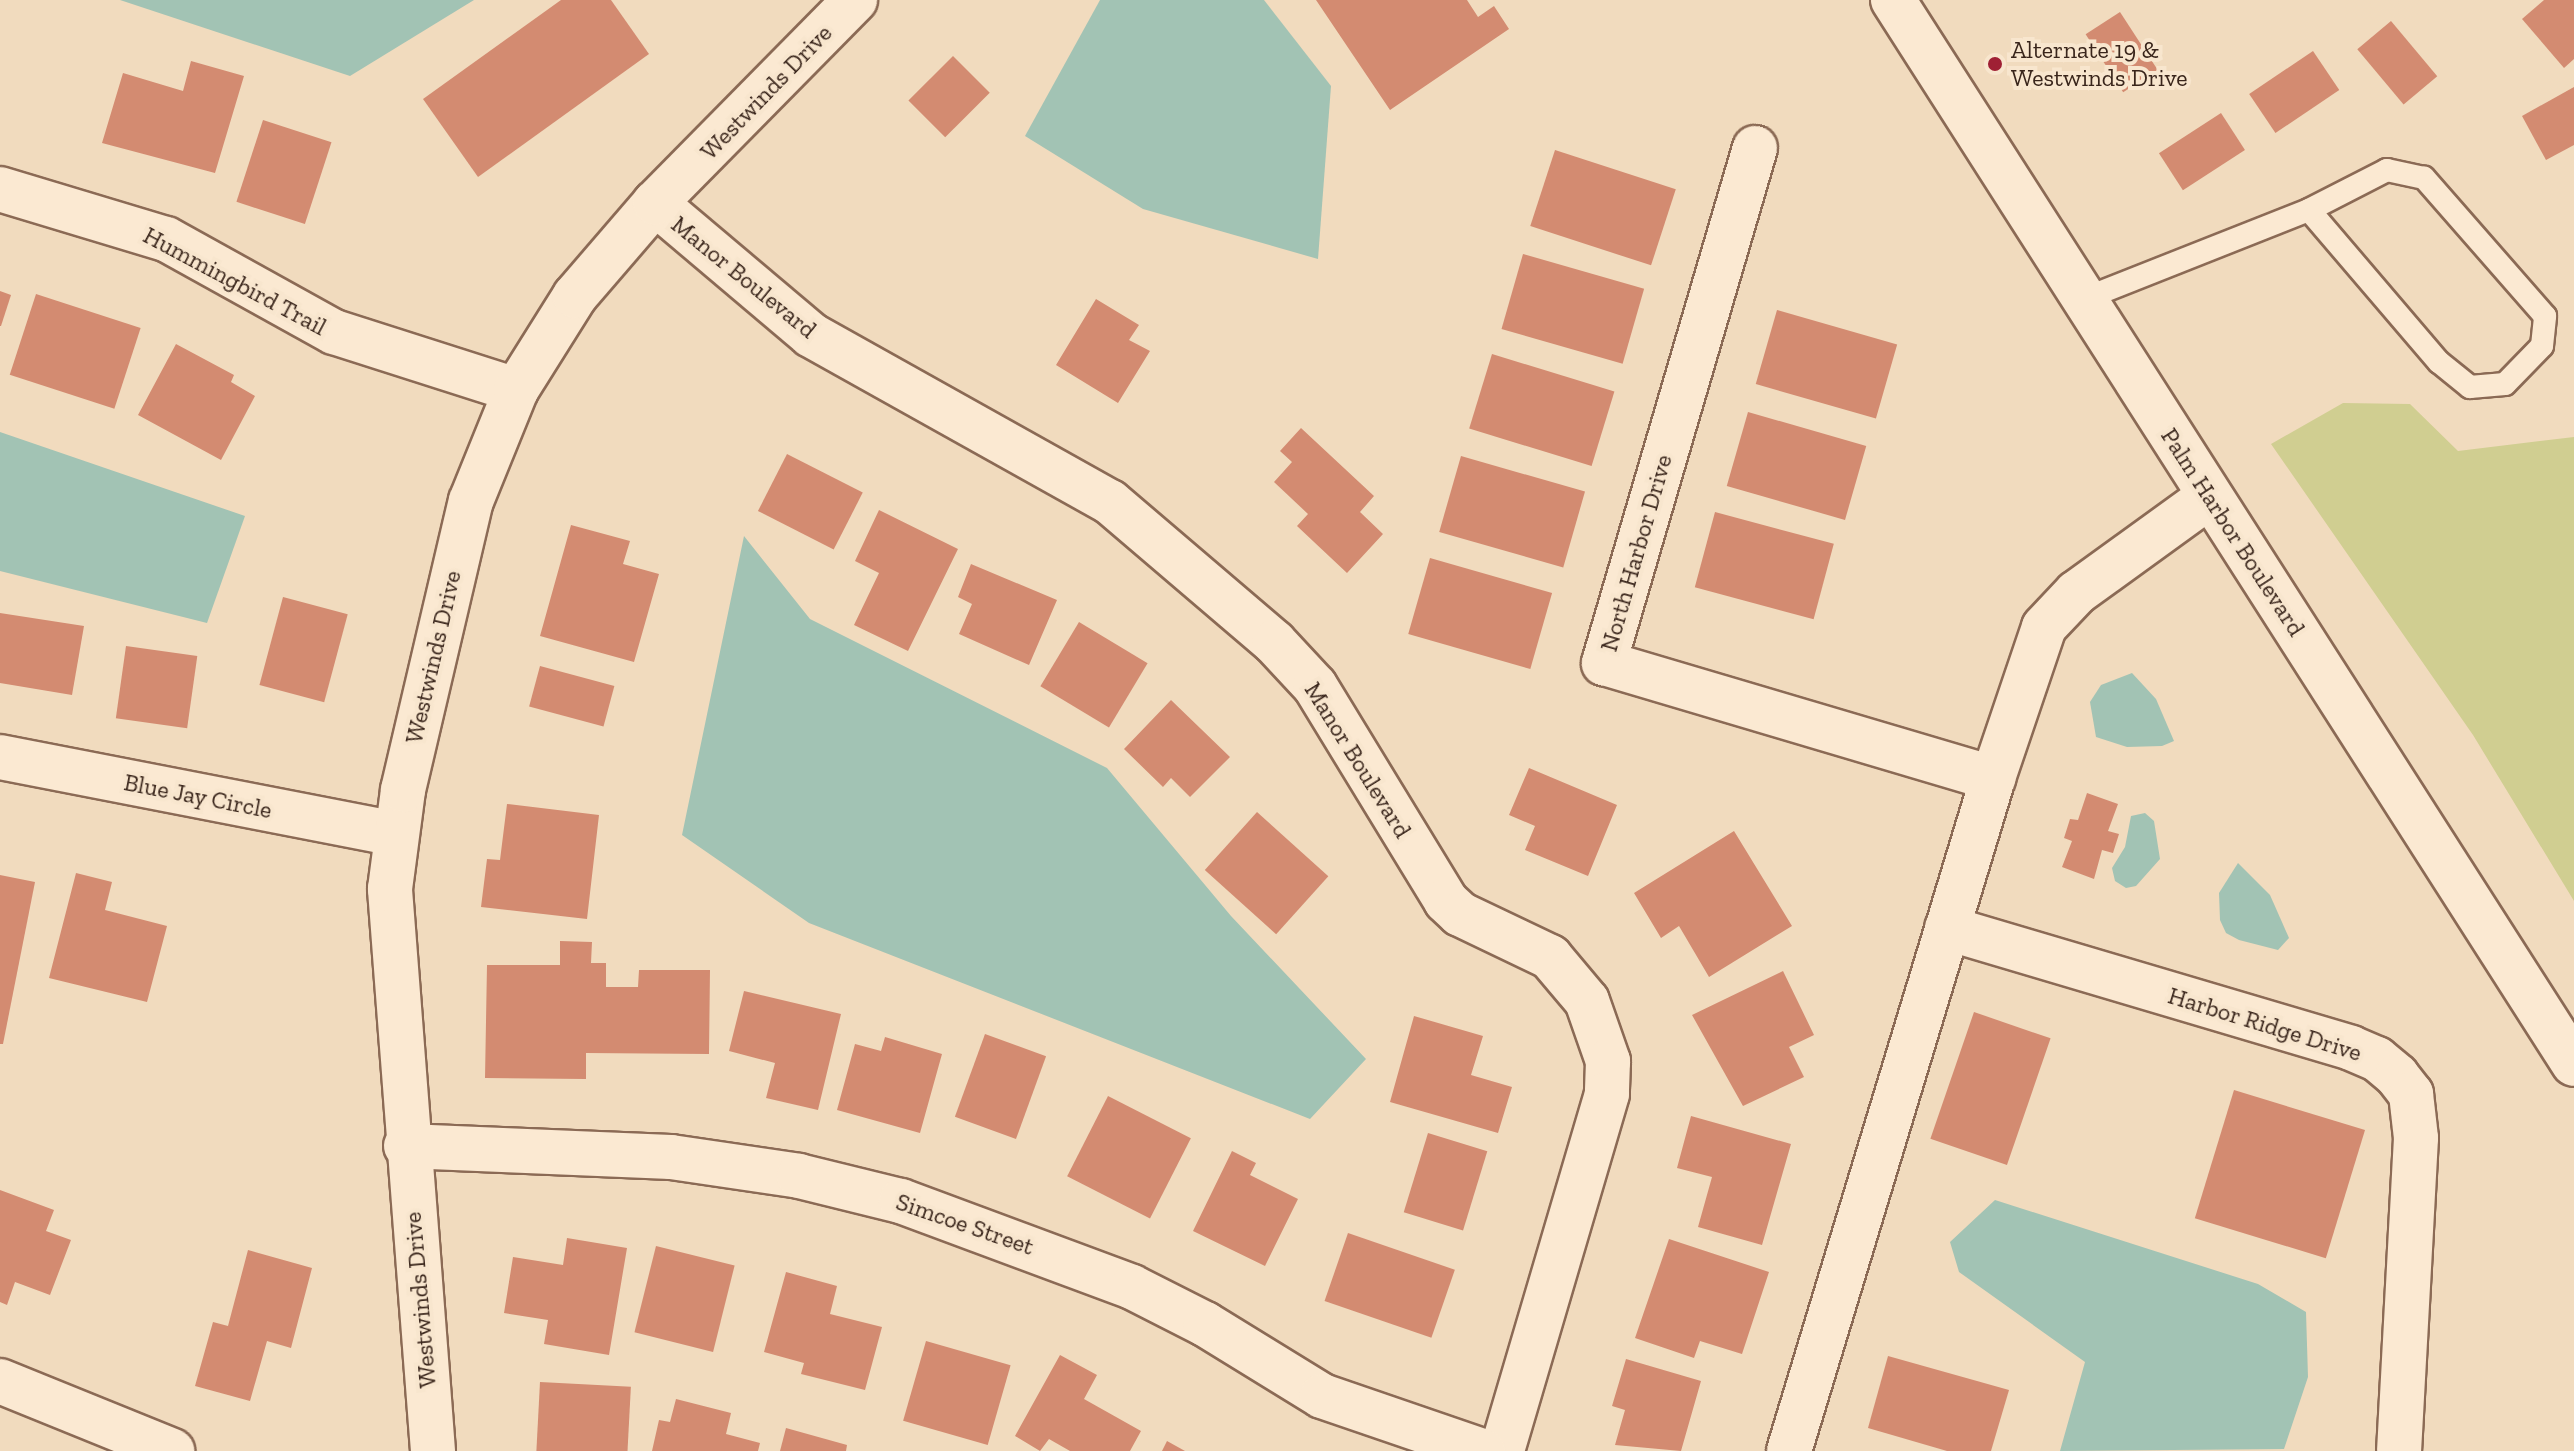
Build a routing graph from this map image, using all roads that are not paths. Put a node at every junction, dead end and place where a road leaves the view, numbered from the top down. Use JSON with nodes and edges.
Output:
{"nodes":[{"id":1,"x":855,"y":0,"type":"edge"},
{"id":2,"x":1893,"y":0,"type":"edge"},
{"id":3,"x":1755,"y":148,"type":"dead end"},
{"id":4,"x":0,"y":189,"type":"edge"},
{"id":5,"x":655,"y":203,"type":"junction"},
{"id":6,"x":2309,"y":210,"type":"junction"},
{"id":7,"x":2084,"y":299,"type":"junction"},
{"id":8,"x":516,"y":390,"type":"junction"},
{"id":9,"x":2210,"y":496,"type":"junction"},
{"id":10,"x":0,"y":757,"type":"edge"},
{"id":11,"x":1993,"y":778,"type":"junction"},
{"id":12,"x":395,"y":834,"type":"junction"},
{"id":13,"x":1947,"y":928,"type":"junction"},
{"id":14,"x":2574,"y":1064,"type":"edge"},
{"id":15,"x":406,"y":1146,"type":"junction"},
{"id":16,"x":0,"y":1381,"type":"edge"},
{"id":17,"x":172,"y":1451,"type":"edge"},
{"id":18,"x":433,"y":1451,"type":"edge"},
{"id":19,"x":1483,"y":1451,"type":"edge"},
{"id":20,"x":1502,"y":1451,"type":"edge"},
{"id":21,"x":1789,"y":1451,"type":"edge"},
{"id":22,"x":2399,"y":1451,"type":"edge"}],
"edges":[{"from":1,"to":5,"type":"street","name":"Westwinds Drive"},
{"from":2,"to":7,"type":"street","name":"Palm Harbor Boulevard"},
{"from":3,"to":11,"type":"street","name":"North Harbor Drive"},
{"from":4,"to":8,"type":"street","name":"Hummingbird Trail"},
{"from":5,"to":8,"type":"street","name":"Westwinds Drive"},
{"from":5,"to":20,"type":"street","name":"Manor Boulevard"},
{"from":6,"to":6,"type":"lane"},
{"from":6,"to":7,"type":"lane"},
{"from":7,"to":9,"type":"street","name":"Palm Harbor Boulevard"},
{"from":8,"to":12,"type":"street","name":"Westwinds Drive"},
{"from":9,"to":11,"type":"street"},
{"from":9,"to":14,"type":"street","name":"Palm Harbor Boulevard"},
{"from":10,"to":12,"type":"street","name":"Blue Jay Circle"},
{"from":11,"to":13,"type":"street"},
{"from":12,"to":15,"type":"street","name":"Westwinds Drive"},
{"from":13,"to":21,"type":"street"},
{"from":13,"to":22,"type":"street","name":"Harbor Ridge Drive"},
{"from":15,"to":18,"type":"street","name":"Westwinds Drive"},
{"from":15,"to":19,"type":"street","name":"Simcoe Street"},
{"from":16,"to":17,"type":"street"}]}
